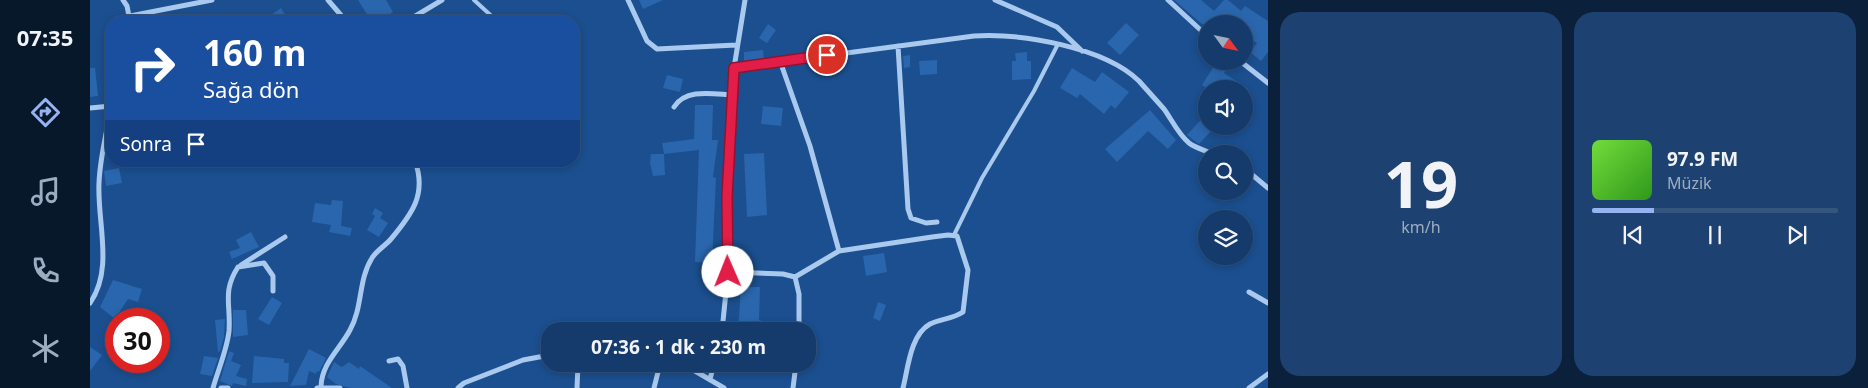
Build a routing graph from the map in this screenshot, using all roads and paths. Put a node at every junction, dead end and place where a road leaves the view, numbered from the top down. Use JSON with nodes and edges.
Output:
{"nodes":[{"id":1,"x":123,"y":0,"type":"edge"},
{"id":2,"x":212,"y":0,"type":"edge"},
{"id":3,"x":328,"y":0,"type":"edge"},
{"id":4,"x":442,"y":0,"type":"edge"},
{"id":5,"x":474,"y":0,"type":"edge"},
{"id":6,"x":628,"y":0,"type":"edge"},
{"id":7,"x":745,"y":0,"type":"edge"},
{"id":8,"x":995,"y":0,"type":"edge"},
{"id":9,"x":1168,"y":0,"type":"edge"},
{"id":10,"x":129,"y":15,"type":"edge"},
{"id":11,"x":149,"y":15,"type":"edge"},
{"id":12,"x":341,"y":15,"type":"edge"},
{"id":13,"x":417,"y":15,"type":"edge"},
{"id":14,"x":490,"y":15,"type":"edge"},
{"id":15,"x":1198,"y":28,"type":"edge"},
{"id":16,"x":1058,"y":44,"type":"junction"},
{"id":17,"x":736,"y":45,"type":"junction"},
{"id":18,"x":898,"y":46,"type":"junction"},
{"id":19,"x":1082,"y":52,"type":"junction"},
{"id":20,"x":780,"y":61,"type":"junction"},
{"id":21,"x":734,"y":68,"type":"junction"},
{"id":22,"x":1251,"y":70,"type":"edge"},
{"id":23,"x":1268,"y":83,"type":"edge"},
{"id":24,"x":732,"y":95,"type":"junction"},
{"id":25,"x":105,"y":107,"type":"edge"},
{"id":26,"x":674,"y":107,"type":"dead end"},
{"id":27,"x":90,"y":108,"type":"edge"},
{"id":28,"x":105,"y":138,"type":"edge"},
{"id":29,"x":1198,"y":147,"type":"edge"},
{"id":30,"x":418,"y":167,"type":"edge"},
{"id":31,"x":1253,"y":176,"type":"edge"},
{"id":32,"x":1268,"y":188,"type":"edge"},
{"id":33,"x":937,"y":222,"type":"dead end"},
{"id":34,"x":954,"y":235,"type":"junction"},
{"id":35,"x":285,"y":237,"type":"dead end"},
{"id":36,"x":839,"y":251,"type":"junction"},
{"id":37,"x":238,"y":267,"type":"junction"},
{"id":38,"x":728,"y":272,"type":"junction"},
{"id":39,"x":795,"y":277,"type":"junction"},
{"id":40,"x":273,"y":291,"type":"dead end"},
{"id":41,"x":1249,"y":292,"type":"dead end"},
{"id":42,"x":1268,"y":303,"type":"edge"},
{"id":43,"x":90,"y":304,"type":"edge"},
{"id":44,"x":723,"y":322,"type":"edge"},
{"id":45,"x":799,"y":322,"type":"edge"},
{"id":46,"x":541,"y":357,"type":"edge"},
{"id":47,"x":389,"y":360,"type":"dead end"},
{"id":48,"x":578,"y":372,"type":"edge"},
{"id":49,"x":658,"y":372,"type":"edge"},
{"id":50,"x":697,"y":372,"type":"edge"},
{"id":51,"x":712,"y":372,"type":"edge"},
{"id":52,"x":795,"y":372,"type":"edge"},
{"id":53,"x":1268,"y":374,"type":"edge"},
{"id":54,"x":710,"y":379,"type":"junction"},
{"id":55,"x":319,"y":387,"type":"edge"},
{"id":56,"x":213,"y":388,"type":"edge"},
{"id":57,"x":221,"y":388,"type":"edge"},
{"id":58,"x":228,"y":388,"type":"edge"},
{"id":59,"x":340,"y":388,"type":"edge"},
{"id":60,"x":406,"y":388,"type":"edge"},
{"id":61,"x":458,"y":388,"type":"edge"},
{"id":62,"x":577,"y":388,"type":"edge"},
{"id":63,"x":654,"y":388,"type":"edge"},
{"id":64,"x":724,"y":388,"type":"edge"},
{"id":65,"x":793,"y":388,"type":"edge"},
{"id":66,"x":903,"y":388,"type":"edge"},
{"id":67,"x":1249,"y":388,"type":"edge"}],
"edges":[{"from":1,"to":10,"type":"street"},
{"from":2,"to":11,"type":"street"},
{"from":3,"to":12,"type":"street"},
{"from":4,"to":13,"type":"street"},
{"from":5,"to":14,"type":"lane"},
{"from":6,"to":17,"type":"street"},
{"from":7,"to":17,"type":"street"},
{"from":8,"to":19,"type":"street"},
{"from":9,"to":15,"type":"street"},
{"from":16,"to":18,"type":"street"},
{"from":16,"to":19,"type":"street"},
{"from":16,"to":34,"type":"lane"},
{"from":17,"to":21,"type":"street"},
{"from":18,"to":20,"type":"street"},
{"from":18,"to":33,"type":"street"},
{"from":19,"to":29,"type":"street"},
{"from":20,"to":21,"type":"street"},
{"from":20,"to":36,"type":"street"},
{"from":21,"to":24,"type":"street"},
{"from":22,"to":23,"type":"street"},
{"from":24,"to":26,"type":"street"},
{"from":24,"to":38,"type":"street"},
{"from":25,"to":27,"type":"street"},
{"from":28,"to":43,"type":"street"},
{"from":30,"to":55,"type":"street"},
{"from":31,"to":32,"type":"street"},
{"from":34,"to":36,"type":"street"},
{"from":34,"to":66,"type":"street"},
{"from":35,"to":37,"type":"street"},
{"from":36,"to":39,"type":"street"},
{"from":37,"to":40,"type":"street"},
{"from":37,"to":56,"type":"street"},
{"from":38,"to":39,"type":"street"},
{"from":38,"to":44,"type":"street"},
{"from":39,"to":45,"type":"street"},
{"from":41,"to":42,"type":"street"},
{"from":46,"to":61,"type":"street"},
{"from":47,"to":60,"type":"street"},
{"from":48,"to":62,"type":"street"},
{"from":49,"to":63,"type":"street"},
{"from":50,"to":54,"type":"street"},
{"from":51,"to":54,"type":"street"},
{"from":52,"to":65,"type":"street"},
{"from":53,"to":67,"type":"street"},
{"from":54,"to":64,"type":"street"},
{"from":55,"to":59,"type":"street"},
{"from":57,"to":58,"type":"street"}]}
